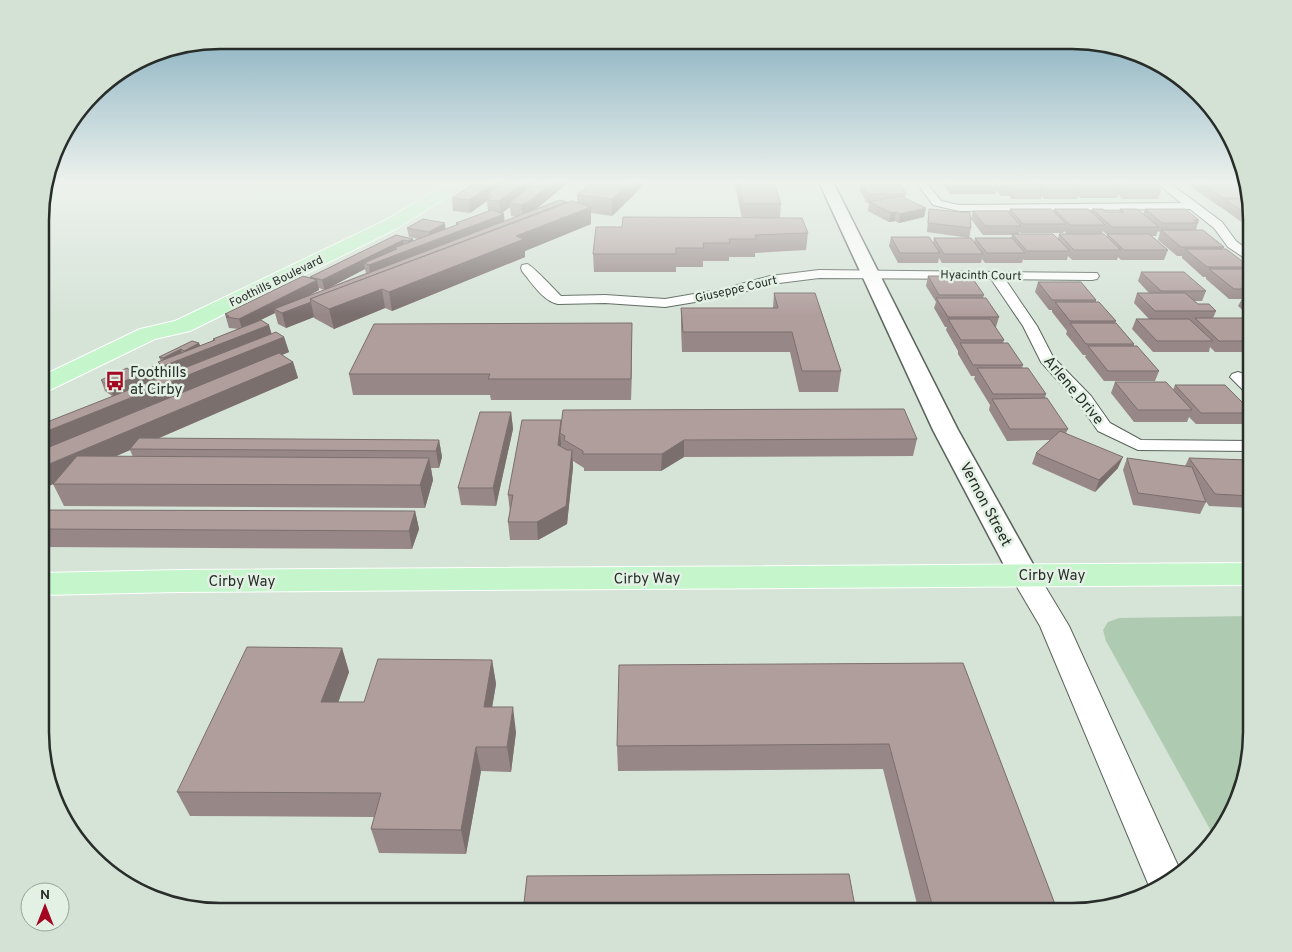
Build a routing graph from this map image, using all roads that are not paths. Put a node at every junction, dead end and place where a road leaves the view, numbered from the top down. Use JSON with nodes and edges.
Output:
{"nodes":[{"id":1,"x":387,"y":226,"type":"edge"},
{"id":2,"x":847,"y":226,"type":"edge"},
{"id":3,"x":1219,"y":226,"type":"edge"},
{"id":4,"x":1243,"y":252,"type":"edge"},
{"id":5,"x":527,"y":268,"type":"dead end"},
{"id":6,"x":869,"y":274,"type":"junction"},
{"id":7,"x":995,"y":275,"type":"junction"},
{"id":8,"x":1092,"y":276,"type":"dead end"},
{"id":9,"x":1238,"y":377,"type":"dead end"},
{"id":10,"x":49,"y":382,"type":"edge"},
{"id":11,"x":1243,"y":382,"type":"edge"},
{"id":12,"x":1243,"y":446,"type":"edge"},
{"id":13,"x":1243,"y":574,"type":"edge"},
{"id":14,"x":1024,"y":575,"type":"junction"},
{"id":15,"x":49,"y":584,"type":"edge"},
{"id":16,"x":1163,"y":876,"type":"edge"}],
"edges":[{"from":1,"to":10,"type":"main road","name":"Foothills Boulevard"},
{"from":2,"to":6,"type":"main road","name":"Vernon Street"},
{"from":3,"to":4,"type":"street"},
{"from":5,"to":6,"type":"street","name":"Giuseppe Court"},
{"from":6,"to":7,"type":"street","name":"Hyacinth Court"},
{"from":6,"to":14,"type":"main road","name":"Vernon Street"},
{"from":7,"to":8,"type":"street","name":"Hyacinth Court"},
{"from":7,"to":12,"type":"street","name":"Arlene Drive"},
{"from":9,"to":11,"type":"street"},
{"from":13,"to":14,"type":"main road","name":"Cirby Way"},
{"from":14,"to":15,"type":"main road","name":"Cirby Way"},
{"from":14,"to":16,"type":"street","name":"Vernon Street"}]}
